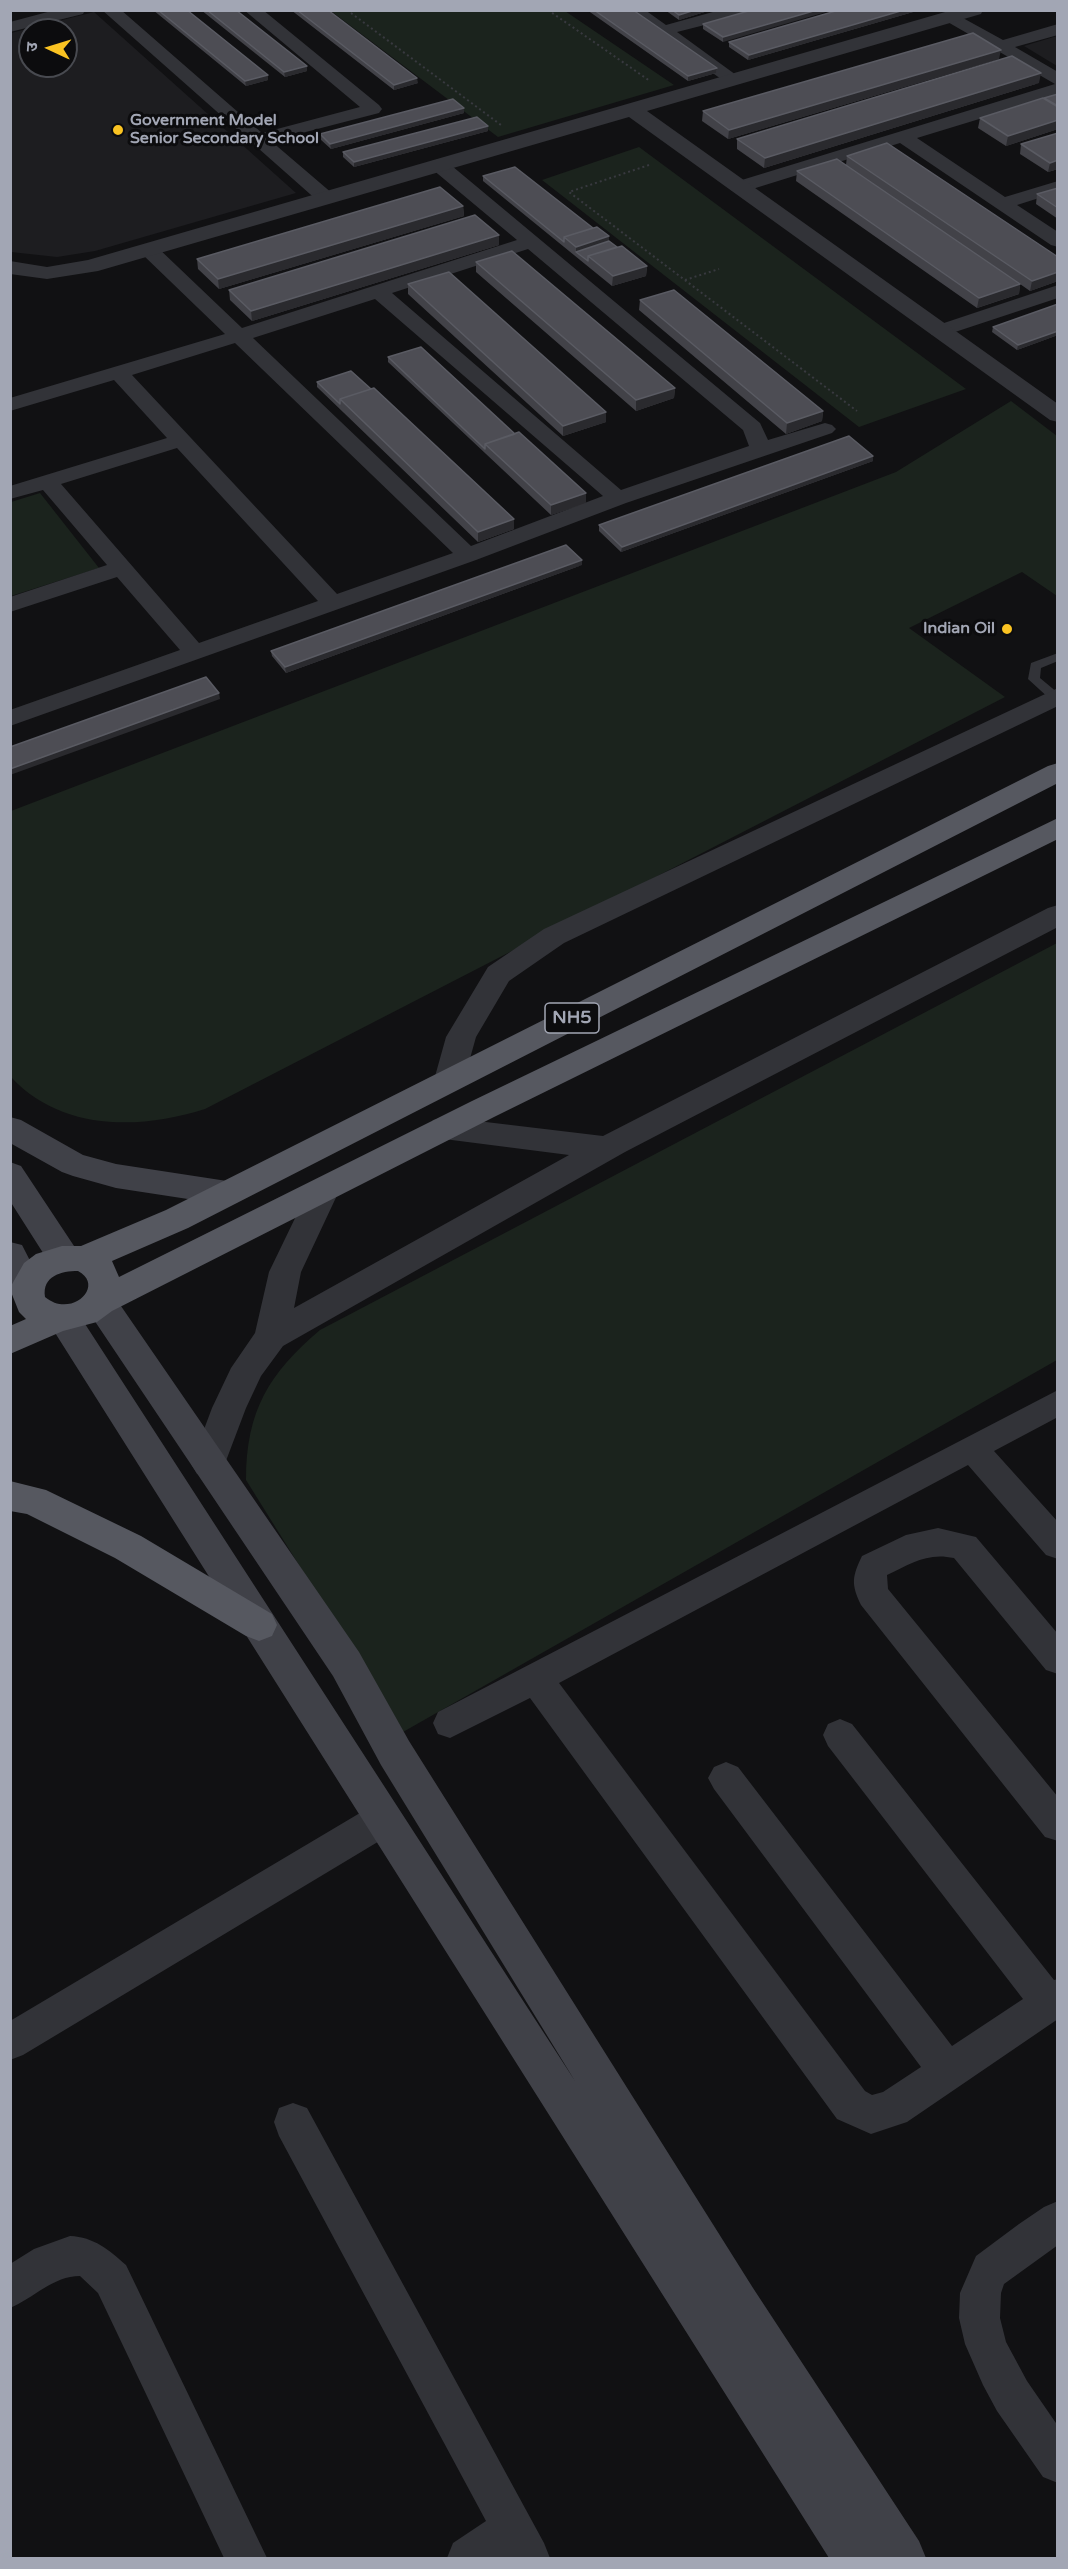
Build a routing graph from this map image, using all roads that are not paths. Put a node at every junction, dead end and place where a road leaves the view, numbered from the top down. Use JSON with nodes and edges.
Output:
{"nodes":[{"id":1,"x":77,"y":10,"type":"edge"},
{"id":2,"x":110,"y":10,"type":"edge"},
{"id":3,"x":252,"y":10,"type":"edge"},
{"id":4,"x":633,"y":10,"type":"edge"},
{"id":5,"x":742,"y":10,"type":"edge"},
{"id":6,"x":974,"y":10,"type":"edge"},
{"id":7,"x":952,"y":17,"type":"junction"},
{"id":8,"x":10,"y":27,"type":"edge"},
{"id":9,"x":1058,"y":29,"type":"edge"},
{"id":10,"x":662,"y":31,"type":"junction"},
{"id":11,"x":1000,"y":46,"type":"junction"},
{"id":12,"x":734,"y":80,"type":"junction"},
{"id":13,"x":1058,"y":80,"type":"edge"},
{"id":14,"x":1058,"y":89,"type":"edge"},
{"id":15,"x":632,"y":110,"type":"junction"},
{"id":16,"x":904,"y":138,"type":"junction"},
{"id":17,"x":258,"y":139,"type":"junction"},
{"id":18,"x":439,"y":165,"type":"junction"},
{"id":19,"x":1058,"y":186,"type":"edge"},
{"id":20,"x":739,"y":187,"type":"junction"},
{"id":21,"x":326,"y":198,"type":"junction"},
{"id":22,"x":1002,"y":204,"type":"junction"},
{"id":23,"x":1058,"y":241,"type":"edge"},
{"id":24,"x":531,"y":242,"type":"junction"},
{"id":25,"x":149,"y":250,"type":"junction"},
{"id":26,"x":10,"y":267,"type":"edge"},
{"id":27,"x":378,"y":291,"type":"junction"},
{"id":28,"x":1058,"y":291,"type":"edge"},
{"id":29,"x":939,"y":331,"type":"junction"},
{"id":30,"x":238,"y":336,"type":"junction"},
{"id":31,"x":118,"y":372,"type":"junction"},
{"id":32,"x":10,"y":405,"type":"edge"},
{"id":33,"x":1058,"y":415,"type":"edge"},
{"id":34,"x":825,"y":429,"type":"dead end"},
{"id":35,"x":182,"y":440,"type":"junction"},
{"id":36,"x":761,"y":449,"type":"junction"},
{"id":37,"x":48,"y":482,"type":"junction"},
{"id":38,"x":10,"y":493,"type":"edge"},
{"id":39,"x":618,"y":498,"type":"junction"},
{"id":40,"x":468,"y":555,"type":"junction"},
{"id":41,"x":121,"y":568,"type":"junction"},
{"id":42,"x":332,"y":602,"type":"junction"},
{"id":43,"x":10,"y":605,"type":"edge"},
{"id":44,"x":194,"y":652,"type":"junction"},
{"id":45,"x":1058,"y":656,"type":"edge"},
{"id":46,"x":1056,"y":696,"type":"edge"},
{"id":47,"x":10,"y":719,"type":"edge"},
{"id":48,"x":1058,"y":772,"type":"edge"},
{"id":49,"x":1058,"y":827,"type":"edge"},
{"id":50,"x":1058,"y":915,"type":"edge"},
{"id":51,"x":449,"y":1080,"type":"junction"},
{"id":52,"x":10,"y":1128,"type":"edge"},
{"id":53,"x":444,"y":1128,"type":"junction"},
{"id":54,"x":608,"y":1148,"type":"junction"},
{"id":55,"x":10,"y":1174,"type":"edge"},
{"id":56,"x":324,"y":1189,"type":"junction"},
{"id":57,"x":227,"y":1193,"type":"junction"},
{"id":58,"x":10,"y":1254,"type":"edge"},
{"id":59,"x":74,"y":1258,"type":"junction"},
{"id":60,"x":19,"y":1292,"type":"edge"},
{"id":61,"x":100,"y":1302,"type":"junction"},
{"id":62,"x":60,"y":1319,"type":"junction"},
{"id":63,"x":271,"y":1337,"type":"junction"},
{"id":64,"x":10,"y":1341,"type":"edge"},
{"id":65,"x":1058,"y":1402,"type":"edge"},
{"id":66,"x":972,"y":1448,"type":"junction"},
{"id":67,"x":209,"y":1464,"type":"junction"},
{"id":68,"x":10,"y":1496,"type":"edge"},
{"id":69,"x":1058,"y":1545,"type":"edge"},
{"id":70,"x":260,"y":1625,"type":"junction"},
{"id":71,"x":1058,"y":1659,"type":"edge"},
{"id":72,"x":536,"y":1679,"type":"junction"},
{"id":73,"x":450,"y":1723,"type":"dead end"},
{"id":74,"x":840,"y":1735,"type":"dead end"},
{"id":75,"x":726,"y":1778,"type":"dead end"},
{"id":76,"x":383,"y":1819,"type":"junction"},
{"id":77,"x":1058,"y":1825,"type":"edge"},
{"id":78,"x":1053,"y":2000,"type":"edge"},
{"id":79,"x":10,"y":2042,"type":"edge"},
{"id":80,"x":947,"y":2071,"type":"junction"},
{"id":81,"x":293,"y":2122,"type":"dead end"},
{"id":82,"x":1058,"y":2221,"type":"edge"},
{"id":83,"x":10,"y":2288,"type":"edge"},
{"id":84,"x":1058,"y":2462,"type":"edge"},
{"id":85,"x":520,"y":2543,"type":"edge"},
{"id":86,"x":246,"y":2559,"type":"edge"},
{"id":87,"x":468,"y":2559,"type":"edge"},
{"id":88,"x":855,"y":2559,"type":"edge"},
{"id":89,"x":902,"y":2559,"type":"edge"}],
"edges":[{"from":1,"to":8,"type":"street"},
{"from":2,"to":17,"type":"street"},
{"from":3,"to":17,"type":"street"},
{"from":4,"to":10,"type":"street"},
{"from":5,"to":10,"type":"street"},
{"from":6,"to":7,"type":"street"},
{"from":7,"to":11,"type":"street"},
{"from":7,"to":12,"type":"street"},
{"from":9,"to":11,"type":"street"},
{"from":10,"to":12,"type":"street"},
{"from":11,"to":13,"type":"street"},
{"from":12,"to":15,"type":"street"},
{"from":14,"to":16,"type":"street"},
{"from":15,"to":18,"type":"street"},
{"from":15,"to":20,"type":"street"},
{"from":16,"to":20,"type":"street"},
{"from":16,"to":22,"type":"street"},
{"from":17,"to":21,"type":"street"},
{"from":18,"to":21,"type":"street"},
{"from":18,"to":24,"type":"street"},
{"from":19,"to":22,"type":"street"},
{"from":20,"to":29,"type":"street"},
{"from":21,"to":25,"type":"street"},
{"from":22,"to":23,"type":"street"},
{"from":24,"to":27,"type":"street"},
{"from":24,"to":36,"type":"street"},
{"from":25,"to":26,"type":"street"},
{"from":25,"to":30,"type":"street"},
{"from":27,"to":30,"type":"street"},
{"from":27,"to":39,"type":"street"},
{"from":28,"to":29,"type":"street"},
{"from":29,"to":33,"type":"street"},
{"from":30,"to":31,"type":"street"},
{"from":30,"to":40,"type":"street"},
{"from":31,"to":32,"type":"street"},
{"from":31,"to":35,"type":"street"},
{"from":34,"to":36,"type":"street"},
{"from":35,"to":37,"type":"street"},
{"from":35,"to":42,"type":"street"},
{"from":36,"to":39,"type":"street"},
{"from":37,"to":38,"type":"street"},
{"from":37,"to":41,"type":"street"},
{"from":39,"to":40,"type":"street"},
{"from":40,"to":42,"type":"street"},
{"from":41,"to":43,"type":"street"},
{"from":41,"to":44,"type":"street"},
{"from":42,"to":44,"type":"street"},
{"from":44,"to":47,"type":"street"},
{"from":45,"to":46,"type":"lane"},
{"from":46,"to":51,"type":"street"},
{"from":48,"to":51,"type":"highway","number":"NH5"},
{"from":49,"to":53,"type":"highway","number":"NH5"},
{"from":50,"to":54,"type":"street"},
{"from":51,"to":57,"type":"highway","number":"NH5"},
{"from":52,"to":57,"type":"main road"},
{"from":53,"to":54,"type":"street"},
{"from":53,"to":56,"type":"highway","number":"NH5"},
{"from":54,"to":63,"type":"street"},
{"from":55,"to":59,"type":"main road"},
{"from":56,"to":61,"type":"highway","number":"NH5"},
{"from":56,"to":63,"type":"street"},
{"from":57,"to":59,"type":"highway","number":"NH5"},
{"from":58,"to":60,"type":"main road"},
{"from":59,"to":60,"type":"highway","number":"NH5"},
{"from":59,"to":61,"type":"highway"},
{"from":60,"to":62,"type":"highway"},
{"from":61,"to":62,"type":"highway","number":"NH5"},
{"from":61,"to":67,"type":"main road"},
{"from":62,"to":64,"type":"highway","number":"NH5"},
{"from":62,"to":70,"type":"main road"},
{"from":63,"to":67,"type":"street"},
{"from":65,"to":66,"type":"street"},
{"from":66,"to":69,"type":"street"},
{"from":66,"to":72,"type":"street"},
{"from":67,"to":89,"type":"main road"},
{"from":68,"to":70,"type":"highway"},
{"from":70,"to":76,"type":"main road"},
{"from":71,"to":77,"type":"street"},
{"from":72,"to":73,"type":"street"},
{"from":72,"to":80,"type":"street"},
{"from":74,"to":78,"type":"street"},
{"from":75,"to":80,"type":"street"},
{"from":76,"to":79,"type":"street"},
{"from":76,"to":88,"type":"main road"},
{"from":78,"to":80,"type":"street"},
{"from":81,"to":85,"type":"street"},
{"from":82,"to":84,"type":"street"},
{"from":83,"to":86,"type":"street"},
{"from":85,"to":87,"type":"street"}]}
